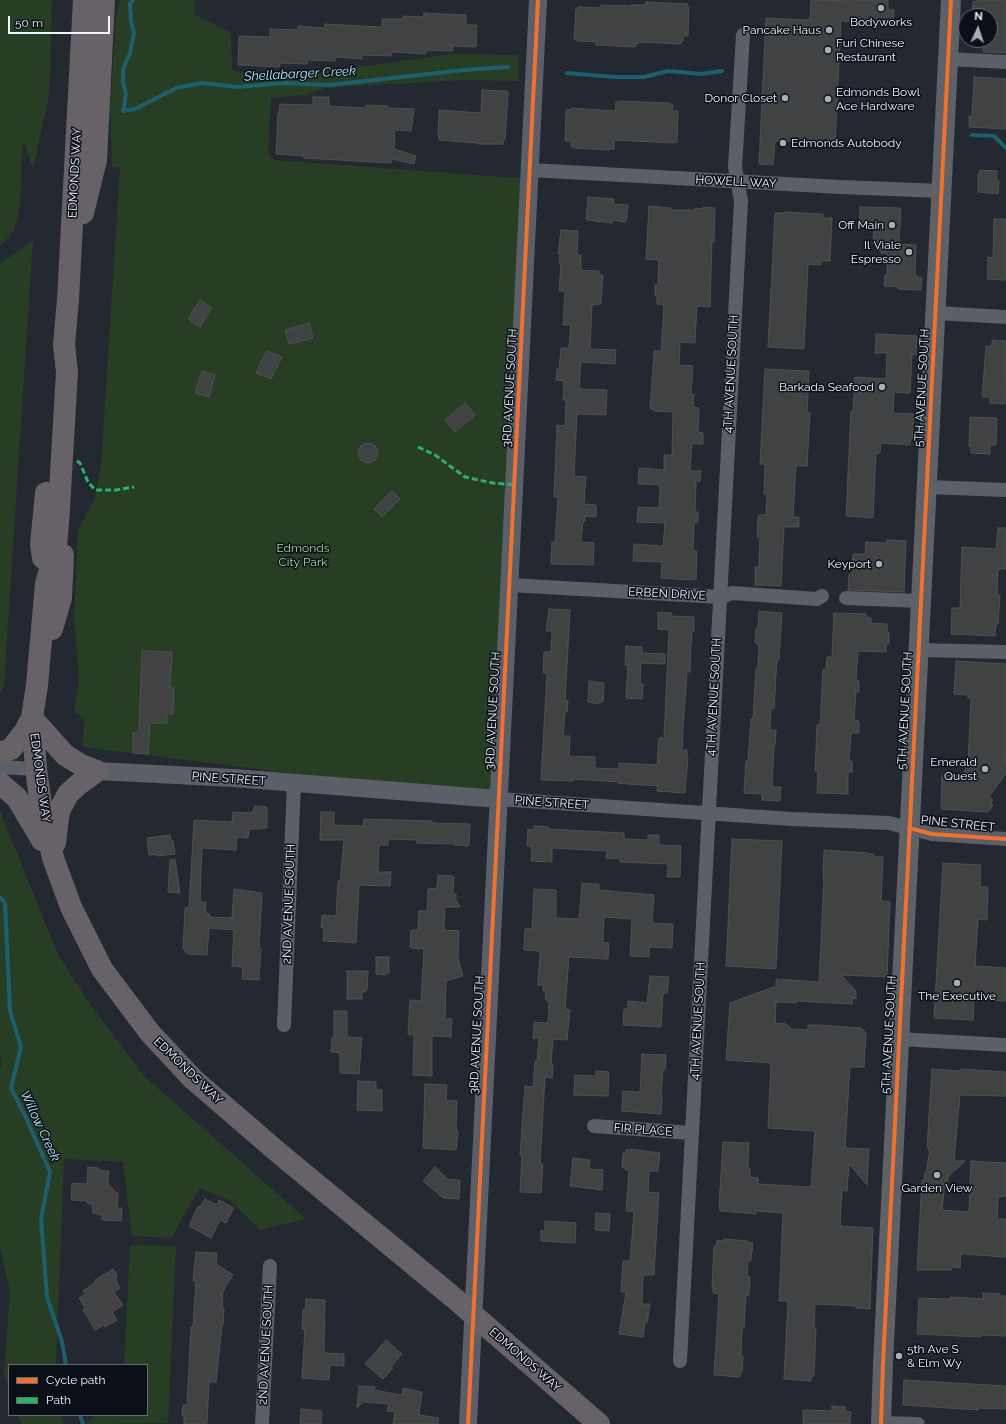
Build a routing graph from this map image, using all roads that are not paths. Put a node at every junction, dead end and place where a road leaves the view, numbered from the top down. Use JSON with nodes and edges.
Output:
{"nodes":[{"id":1,"x":84,"y":0,"type":"edge"},
{"id":2,"x":95,"y":0,"type":"edge"},
{"id":3,"x":104,"y":0,"type":"edge"},
{"id":4,"x":538,"y":0,"type":"edge"},
{"id":5,"x":951,"y":0,"type":"edge"},
{"id":6,"x":743,"y":35,"type":"dead end"},
{"id":7,"x":948,"y":58,"type":"junction"},
{"id":8,"x":1006,"y":62,"type":"edge"},
{"id":9,"x":530,"y":170,"type":"junction"},
{"id":10,"x":737,"y":182,"type":"junction"},
{"id":11,"x":942,"y":191,"type":"junction"},
{"id":12,"x":84,"y":211,"type":"junction"},
{"id":13,"x":936,"y":313,"type":"junction"},
{"id":14,"x":1006,"y":317,"type":"edge"},
{"id":15,"x":927,"y":487,"type":"junction"},
{"id":16,"x":1006,"y":490,"type":"edge"},
{"id":17,"x":510,"y":585,"type":"junction"},
{"id":18,"x":822,"y":596,"type":"dead end"},
{"id":19,"x":720,"y":597,"type":"junction"},
{"id":20,"x":846,"y":598,"type":"dead end"},
{"id":21,"x":921,"y":601,"type":"junction"},
{"id":22,"x":919,"y":650,"type":"junction"},
{"id":23,"x":1006,"y":652,"type":"edge"},
{"id":24,"x":37,"y":685,"type":"junction"},
{"id":25,"x":32,"y":718,"type":"junction"},
{"id":26,"x":0,"y":753,"type":"edge"},
{"id":27,"x":0,"y":767,"type":"edge"},
{"id":28,"x":36,"y":769,"type":"junction"},
{"id":29,"x":97,"y":771,"type":"junction"},
{"id":30,"x":294,"y":783,"type":"junction"},
{"id":31,"x":0,"y":784,"type":"edge"},
{"id":32,"x":498,"y":799,"type":"junction"},
{"id":33,"x":708,"y":814,"type":"junction"},
{"id":34,"x":909,"y":828,"type":"junction"},
{"id":35,"x":1006,"y":839,"type":"edge"},
{"id":36,"x":53,"y":858,"type":"junction"},
{"id":37,"x":284,"y":1025,"type":"dead end"},
{"id":38,"x":899,"y":1039,"type":"junction"},
{"id":39,"x":1006,"y":1045,"type":"edge"},
{"id":40,"x":594,"y":1126,"type":"dead end"},
{"id":41,"x":692,"y":1133,"type":"junction"},
{"id":42,"x":270,"y":1266,"type":"dead end"},
{"id":43,"x":680,"y":1361,"type":"dead end"},
{"id":44,"x":595,"y":1422,"type":"edge"},
{"id":45,"x":262,"y":1424,"type":"edge"},
{"id":46,"x":468,"y":1424,"type":"edge"},
{"id":47,"x":881,"y":1424,"type":"edge"},
{"id":48,"x":918,"y":1424,"type":"edge"}],
"edges":[{"from":1,"to":24,"type":"main road","name":"EDMONDS WAY"},
{"from":2,"to":12,"type":"main road"},
{"from":3,"to":12,"type":"main road"},
{"from":4,"to":9,"type":"street","name":"3RD AVENUE SOUTH"},
{"from":5,"to":7,"type":"main road","name":"5TH AVENUE SOUTH"},
{"from":6,"to":10,"type":"street","name":"4TH AVENUE SOUTH"},
{"from":7,"to":8,"type":"street"},
{"from":7,"to":11,"type":"main road","name":"5TH AVENUE SOUTH"},
{"from":9,"to":10,"type":"street","name":"HOWELL WAY"},
{"from":9,"to":17,"type":"street","name":"3RD AVENUE SOUTH"},
{"from":10,"to":11,"type":"street","name":"HOWELL WAY"},
{"from":10,"to":19,"type":"street","name":"4TH AVENUE SOUTH"},
{"from":11,"to":13,"type":"main road","name":"5TH AVENUE SOUTH"},
{"from":12,"to":24,"type":"main road"},
{"from":13,"to":14,"type":"street"},
{"from":13,"to":15,"type":"main road","name":"5TH AVENUE SOUTH"},
{"from":15,"to":16,"type":"street"},
{"from":15,"to":21,"type":"main road","name":"5TH AVENUE SOUTH"},
{"from":17,"to":19,"type":"street","name":"ERBEN DRIVE"},
{"from":17,"to":32,"type":"street","name":"3RD AVENUE SOUTH"},
{"from":18,"to":19,"type":"street","name":"ERBEN DRIVE"},
{"from":19,"to":33,"type":"street","name":"4TH AVENUE SOUTH"},
{"from":20,"to":21,"type":"street"},
{"from":21,"to":22,"type":"main road","name":"5TH AVENUE SOUTH"},
{"from":22,"to":23,"type":"street"},
{"from":22,"to":34,"type":"main road","name":"5TH AVENUE SOUTH"},
{"from":24,"to":25,"type":"main road","name":"EDMONDS WAY"},
{"from":25,"to":26,"type":"main road"},
{"from":25,"to":28,"type":"main road","name":"EDMONDS WAY"},
{"from":25,"to":29,"type":"main road"},
{"from":27,"to":28,"type":"street"},
{"from":28,"to":36,"type":"main road","name":"EDMONDS WAY"},
{"from":29,"to":30,"type":"street","name":"PINE STREET"},
{"from":29,"to":36,"type":"main road"},
{"from":30,"to":32,"type":"street","name":"PINE STREET"},
{"from":30,"to":37,"type":"street","name":"2ND AVENUE SOUTH"},
{"from":31,"to":36,"type":"main road"},
{"from":32,"to":33,"type":"street","name":"PINE STREET"},
{"from":32,"to":46,"type":"street","name":"3RD AVENUE SOUTH"},
{"from":33,"to":34,"type":"street","name":"PINE STREET"},
{"from":33,"to":41,"type":"street","name":"4TH AVENUE SOUTH"},
{"from":34,"to":35,"type":"street","name":"PINE STREET"},
{"from":34,"to":38,"type":"main road","name":"5TH AVENUE SOUTH"},
{"from":36,"to":44,"type":"main road","name":"EDMONDS WAY"},
{"from":38,"to":39,"type":"street"},
{"from":38,"to":47,"type":"main road","name":"5TH AVENUE SOUTH"},
{"from":40,"to":41,"type":"street","name":"FIR PLACE"},
{"from":41,"to":43,"type":"street","name":"4TH AVENUE SOUTH"},
{"from":42,"to":45,"type":"street","name":"2ND AVENUE SOUTH"},
{"from":47,"to":48,"type":"street"}]}
